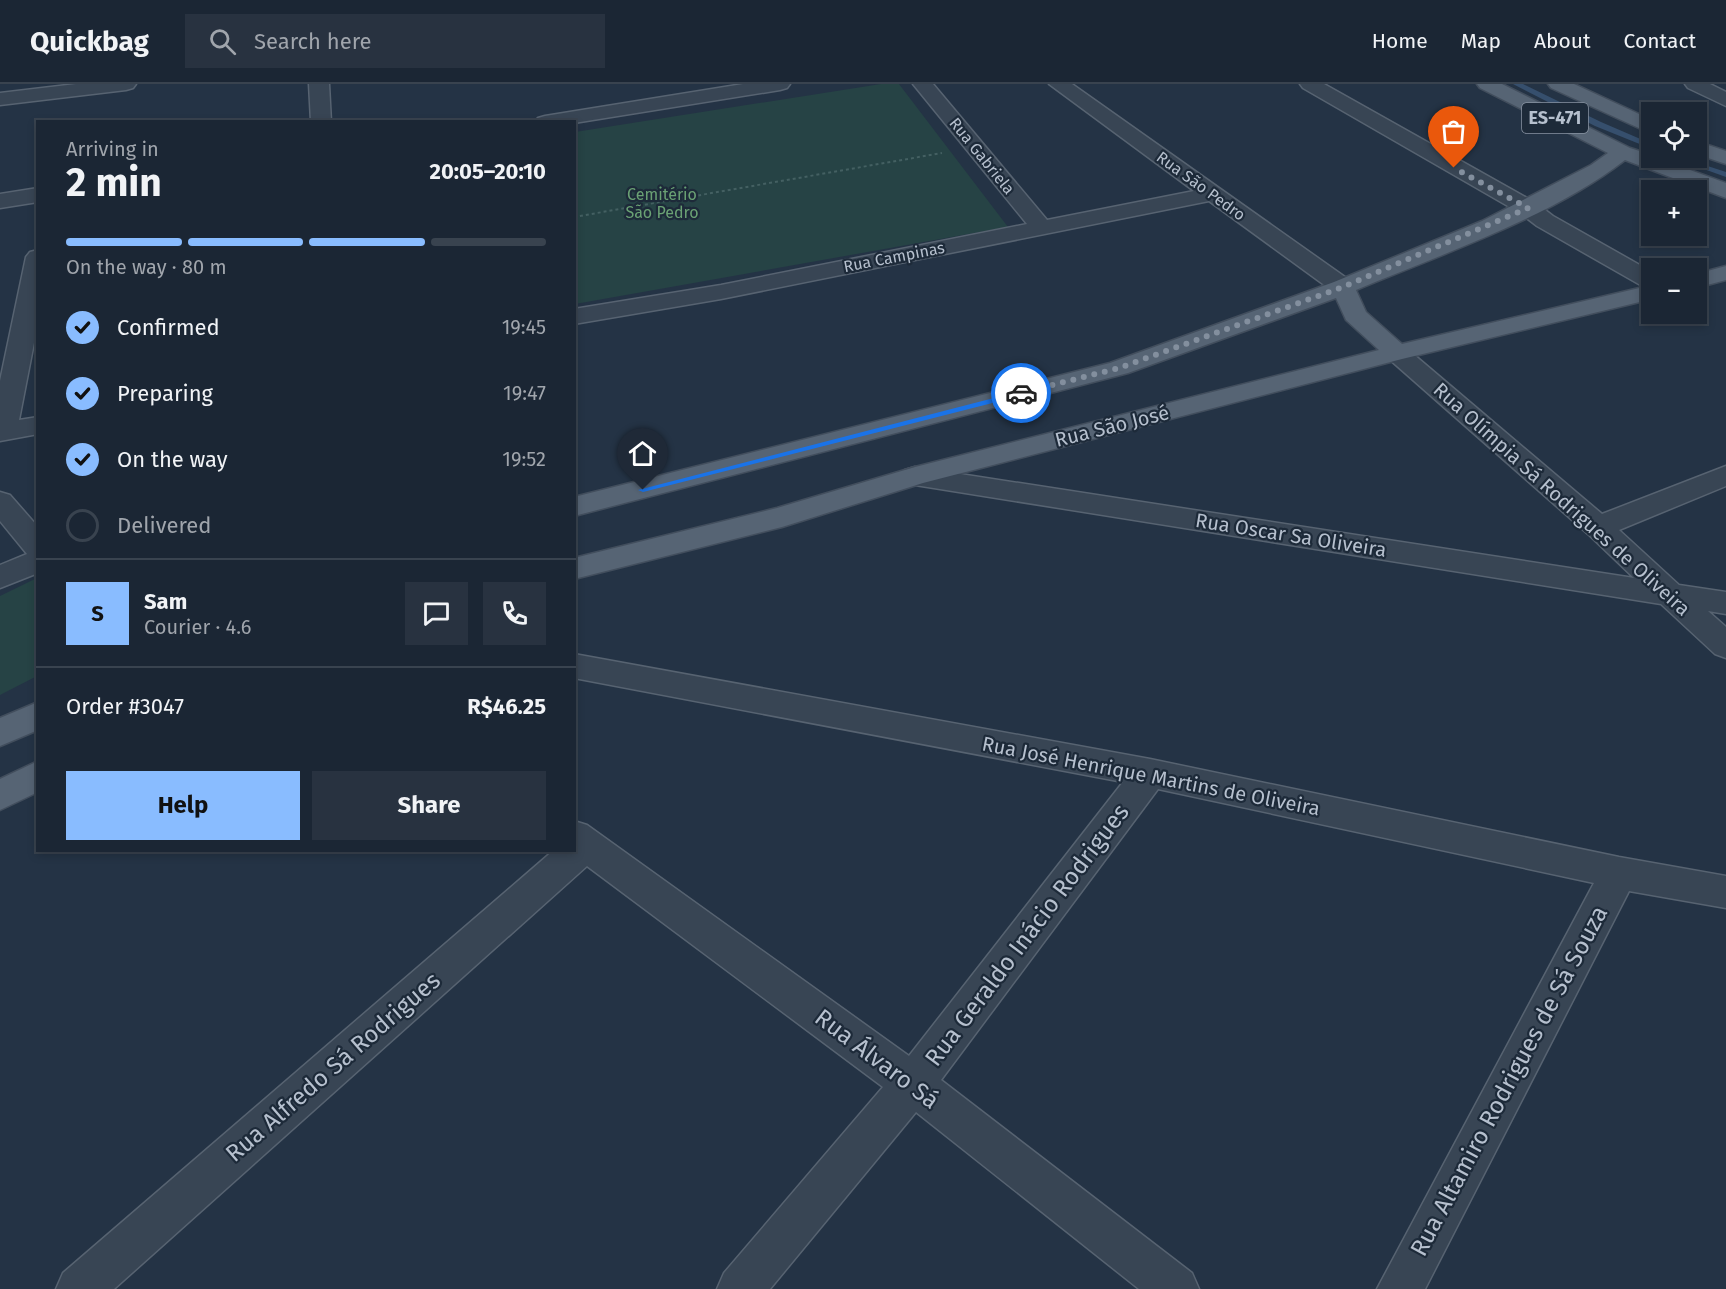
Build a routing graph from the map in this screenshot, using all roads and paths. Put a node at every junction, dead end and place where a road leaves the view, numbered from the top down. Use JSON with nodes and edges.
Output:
{"nodes":[{"id":1,"x":126,"y":84,"type":"edge"},
{"id":2,"x":318,"y":84,"type":"edge"},
{"id":3,"x":780,"y":84,"type":"edge"},
{"id":4,"x":923,"y":84,"type":"edge"},
{"id":5,"x":1059,"y":84,"type":"edge"},
{"id":6,"x":1310,"y":84,"type":"edge"},
{"id":7,"x":1487,"y":84,"type":"edge"},
{"id":8,"x":1558,"y":84,"type":"edge"},
{"id":9,"x":1695,"y":84,"type":"edge"},
{"id":10,"x":0,"y":99,"type":"edge"},
{"id":11,"x":1726,"y":100,"type":"edge"},
{"id":12,"x":321,"y":120,"type":"edge"},
{"id":13,"x":557,"y":120,"type":"edge"},
{"id":14,"x":1641,"y":123,"type":"edge"},
{"id":15,"x":976,"y":148,"type":"junction"},
{"id":16,"x":1707,"y":151,"type":"edge"},
{"id":17,"x":1623,"y":152,"type":"junction"},
{"id":18,"x":1726,"y":158,"type":"edge"},
{"id":19,"x":1726,"y":191,"type":"edge"},
{"id":20,"x":1212,"y":194,"type":"junction"},
{"id":21,"x":36,"y":195,"type":"edge"},
{"id":22,"x":0,"y":201,"type":"edge"},
{"id":23,"x":1528,"y":208,"type":"junction"},
{"id":24,"x":576,"y":217,"type":"edge"},
{"id":25,"x":1041,"y":227,"type":"junction"},
{"id":26,"x":36,"y":266,"type":"edge"},
{"id":27,"x":1726,"y":273,"type":"edge"},
{"id":28,"x":1641,"y":276,"type":"edge"},
{"id":29,"x":1707,"y":278,"type":"edge"},
{"id":30,"x":1343,"y":287,"type":"junction"},
{"id":31,"x":1641,"y":295,"type":"edge"},
{"id":32,"x":576,"y":317,"type":"edge"},
{"id":33,"x":1397,"y":353,"type":"junction"},
{"id":34,"x":36,"y":424,"type":"edge"},
{"id":35,"x":1,"y":432,"type":"edge"},
{"id":36,"x":1726,"y":475,"type":"edge"},
{"id":37,"x":915,"y":476,"type":"junction"},
{"id":38,"x":0,"y":502,"type":"edge"},
{"id":39,"x":576,"y":506,"type":"edge"},
{"id":40,"x":1598,"y":527,"type":"junction"},
{"id":41,"x":36,"y":545,"type":"edge"},
{"id":42,"x":36,"y":562,"type":"edge"},
{"id":43,"x":576,"y":569,"type":"edge"},
{"id":44,"x":0,"y":577,"type":"edge"},
{"id":45,"x":1668,"y":593,"type":"junction"},
{"id":46,"x":1726,"y":603,"type":"edge"},
{"id":47,"x":1726,"y":645,"type":"edge"},
{"id":48,"x":576,"y":666,"type":"edge"},
{"id":49,"x":36,"y":716,"type":"edge"},
{"id":50,"x":0,"y":734,"type":"edge"},
{"id":51,"x":1150,"y":773,"type":"junction"},
{"id":52,"x":36,"y":776,"type":"edge"},
{"id":53,"x":0,"y":796,"type":"edge"},
{"id":54,"x":580,"y":840,"type":"edge"},
{"id":55,"x":567,"y":852,"type":"edge"},
{"id":56,"x":1618,"y":873,"type":"junction"},
{"id":57,"x":1726,"y":892,"type":"edge"},
{"id":58,"x":913,"y":1084,"type":"junction"},
{"id":59,"x":79,"y":1289,"type":"edge"},
{"id":60,"x":740,"y":1289,"type":"edge"},
{"id":61,"x":1176,"y":1289,"type":"edge"},
{"id":62,"x":1400,"y":1289,"type":"edge"}],
"edges":[{"from":1,"to":10,"type":"street"},
{"from":2,"to":12,"type":"street"},
{"from":3,"to":13,"type":"street"},
{"from":4,"to":15,"type":"street","name":"Rua Gabriela"},
{"from":5,"to":20,"type":"street","name":"Rua São Pedro"},
{"from":6,"to":23,"type":"street"},
{"from":7,"to":17,"type":"main road","number":"ES-471"},
{"from":8,"to":14,"type":"main road","number":"ES-471"},
{"from":9,"to":11,"type":"street"},
{"from":15,"to":24,"type":"path"},
{"from":15,"to":25,"type":"street","name":"Rua Gabriela"},
{"from":16,"to":18,"type":"main road"},
{"from":17,"to":19,"type":"main road","number":"ES-471"},
{"from":17,"to":23,"type":"main road"},
{"from":20,"to":25,"type":"street","name":"Rua Campinas"},
{"from":20,"to":30,"type":"street","name":"Rua São Pedro"},
{"from":21,"to":22,"type":"street"},
{"from":23,"to":28,"type":"street"},
{"from":23,"to":30,"type":"main road"},
{"from":25,"to":32,"type":"street","name":"Rua Campinas"},
{"from":26,"to":35,"type":"street"},
{"from":27,"to":29,"type":"main road"},
{"from":30,"to":33,"type":"main road"},
{"from":30,"to":39,"type":"main road"},
{"from":31,"to":33,"type":"main road","name":"Rua São José"},
{"from":33,"to":37,"type":"main road","name":"Rua São José"},
{"from":33,"to":40,"type":"street","name":"Rua Olímpia Sá Rodrigues de Oliveira"},
{"from":34,"to":35,"type":"street"},
{"from":36,"to":40,"type":"street"},
{"from":37,"to":43,"type":"main road","name":"Rua São José"},
{"from":37,"to":45,"type":"street","name":"Rua Oscar Sa Oliveira"},
{"from":38,"to":41,"type":"street"},
{"from":40,"to":45,"type":"street","name":"Rua Olímpia Sá Rodrigues de Oliveira"},
{"from":42,"to":44,"type":"street"},
{"from":45,"to":46,"type":"street","name":"Rua Oscar Sa Oliveira"},
{"from":45,"to":47,"type":"street","name":"Rua Olímpia Sá Rodrigues de Oliveira"},
{"from":48,"to":51,"type":"street","name":"Rua José Henrique Martins de Oliveira"},
{"from":49,"to":50,"type":"main road"},
{"from":51,"to":56,"type":"street","name":"Rua José Henrique Martins de Oliveira"},
{"from":51,"to":58,"type":"street","name":"Rua Geraldo Inácio Rodrigues"},
{"from":52,"to":53,"type":"main road"},
{"from":54,"to":58,"type":"street","name":"Rua Álvaro Sá"},
{"from":55,"to":59,"type":"street","name":"Rua Alfredo Sá Rodrigues"},
{"from":56,"to":57,"type":"street","name":"Rua José Henrique Martins de Oliveira"},
{"from":56,"to":62,"type":"street","name":"Rua Altamiro Rodrigues de Sá Souza"},
{"from":58,"to":60,"type":"street","name":"Rua Geraldo Inácio Rodrigues"},
{"from":58,"to":61,"type":"street","name":"Rua Álvaro Sá"}]}
